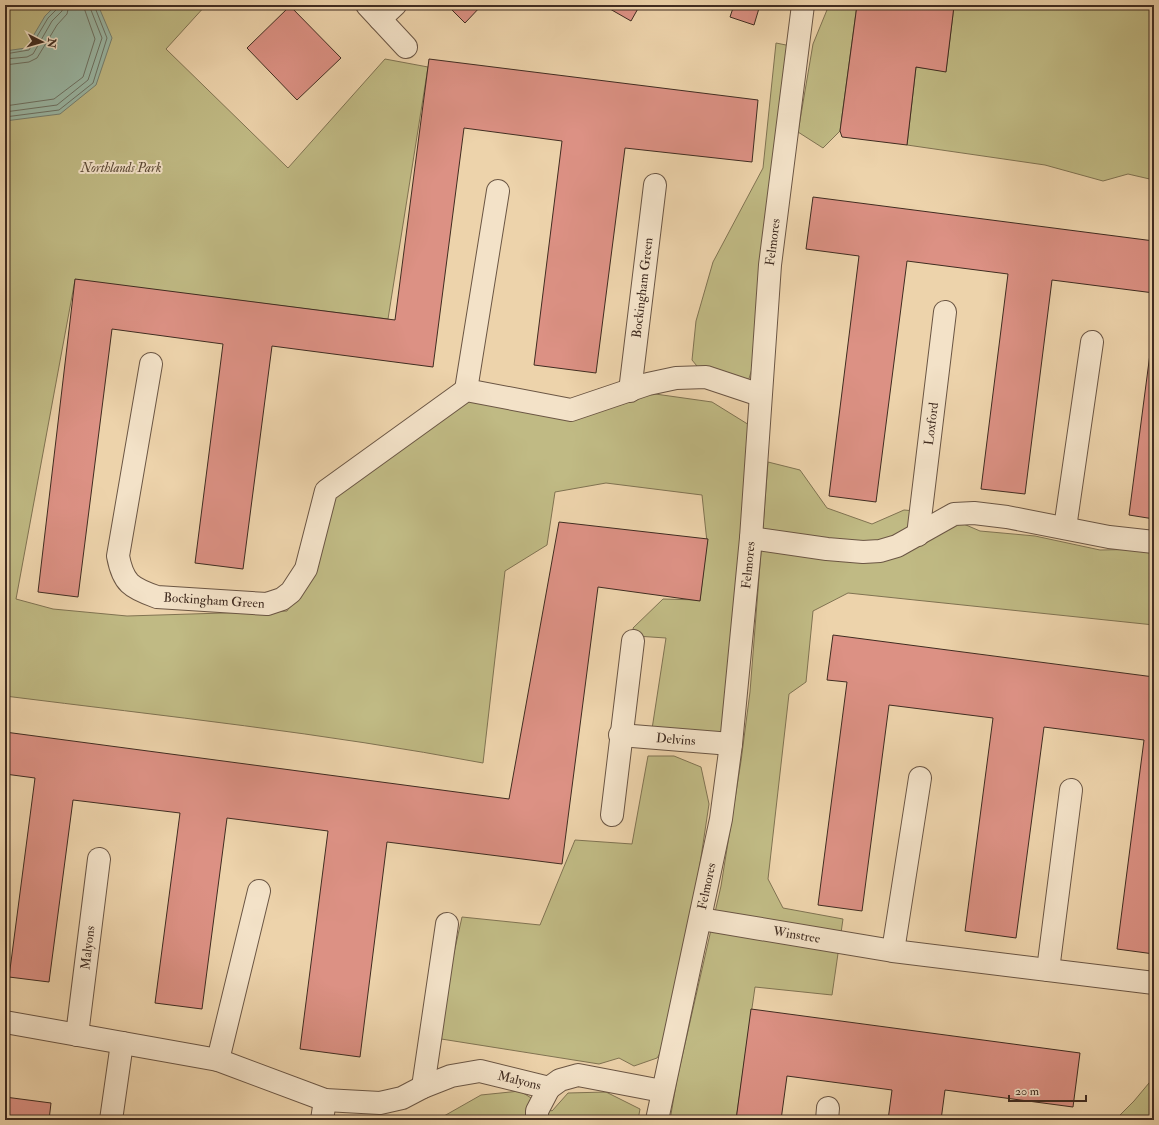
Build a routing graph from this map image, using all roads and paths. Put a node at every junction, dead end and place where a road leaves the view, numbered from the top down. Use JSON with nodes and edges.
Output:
{"nodes":[{"id":1,"x":803,"y":5,"type":"edge"},
{"id":2,"x":381,"y":10,"type":"edge"},
{"id":3,"x":406,"y":47,"type":"dead end"},
{"id":4,"x":655,"y":185,"type":"dead end"},
{"id":5,"x":498,"y":191,"type":"dead end"},
{"id":6,"x":945,"y":312,"type":"dead end"},
{"id":7,"x":1092,"y":342,"type":"dead end"},
{"id":8,"x":151,"y":364,"type":"dead end"},
{"id":9,"x":466,"y":390,"type":"junction"},
{"id":10,"x":630,"y":391,"type":"junction"},
{"id":11,"x":760,"y":395,"type":"junction"},
{"id":12,"x":1065,"y":528,"type":"junction"},
{"id":13,"x":918,"y":535,"type":"junction"},
{"id":14,"x":751,"y":538,"type":"junction"},
{"id":15,"x":1154,"y":542,"type":"edge"},
{"id":16,"x":633,"y":641,"type":"dead end"},
{"id":17,"x":620,"y":734,"type":"junction"},
{"id":18,"x":731,"y":744,"type":"junction"},
{"id":19,"x":920,"y":778,"type":"dead end"},
{"id":20,"x":1071,"y":790,"type":"dead end"},
{"id":21,"x":612,"y":814,"type":"dead end"},
{"id":22,"x":99,"y":859,"type":"dead end"},
{"id":23,"x":259,"y":891,"type":"dead end"},
{"id":24,"x":701,"y":919,"type":"junction"},
{"id":25,"x":447,"y":924,"type":"dead end"},
{"id":26,"x":893,"y":951,"type":"junction"},
{"id":27,"x":1048,"y":970,"type":"junction"},
{"id":28,"x":1154,"y":983,"type":"edge"},
{"id":29,"x":5,"y":1022,"type":"edge"},
{"id":30,"x":77,"y":1035,"type":"junction"},
{"id":31,"x":122,"y":1043,"type":"junction"},
{"id":32,"x":218,"y":1060,"type":"junction"},
{"id":33,"x":423,"y":1087,"type":"junction"},
{"id":34,"x":549,"y":1088,"type":"junction"},
{"id":35,"x":662,"y":1091,"type":"junction"},
{"id":36,"x":324,"y":1110,"type":"edge"},
{"id":37,"x":111,"y":1120,"type":"edge"},
{"id":38,"x":537,"y":1120,"type":"edge"},
{"id":39,"x":657,"y":1120,"type":"edge"}],
"edges":[{"from":1,"to":11,"type":"street","name":"Felmores"},
{"from":2,"to":3,"type":"street"},
{"from":4,"to":10,"type":"street","name":"Bockingham Green"},
{"from":5,"to":9,"type":"street"},
{"from":6,"to":13,"type":"street","name":"Loxford"},
{"from":7,"to":12,"type":"street"},
{"from":8,"to":9,"type":"street","name":"Bockingham Green"},
{"from":9,"to":10,"type":"street"},
{"from":10,"to":11,"type":"street"},
{"from":11,"to":14,"type":"street","name":"Felmores"},
{"from":12,"to":13,"type":"street"},
{"from":12,"to":15,"type":"street"},
{"from":13,"to":14,"type":"street"},
{"from":14,"to":18,"type":"street","name":"Felmores"},
{"from":16,"to":17,"type":"street"},
{"from":17,"to":18,"type":"street","name":"Delvins"},
{"from":17,"to":21,"type":"street"},
{"from":18,"to":24,"type":"street","name":"Felmores"},
{"from":19,"to":26,"type":"street"},
{"from":20,"to":27,"type":"street"},
{"from":22,"to":30,"type":"street","name":"Malyons"},
{"from":23,"to":32,"type":"street"},
{"from":24,"to":26,"type":"street","name":"Winstree"},
{"from":24,"to":35,"type":"street","name":"Felmores"},
{"from":25,"to":33,"type":"street"},
{"from":26,"to":27,"type":"street","name":"Winstree"},
{"from":27,"to":28,"type":"street","name":"Winstree"},
{"from":29,"to":30,"type":"street","name":"Malyons"},
{"from":30,"to":31,"type":"street","name":"Malyons"},
{"from":31,"to":32,"type":"street","name":"Malyons"},
{"from":31,"to":37,"type":"street"},
{"from":32,"to":36,"type":"street","name":"Malyons"},
{"from":33,"to":34,"type":"street","name":"Malyons"},
{"from":33,"to":36,"type":"street","name":"Malyons"},
{"from":34,"to":35,"type":"street","name":"Malyons"},
{"from":34,"to":38,"type":"street"},
{"from":35,"to":39,"type":"street","name":"Felmores"}]}
